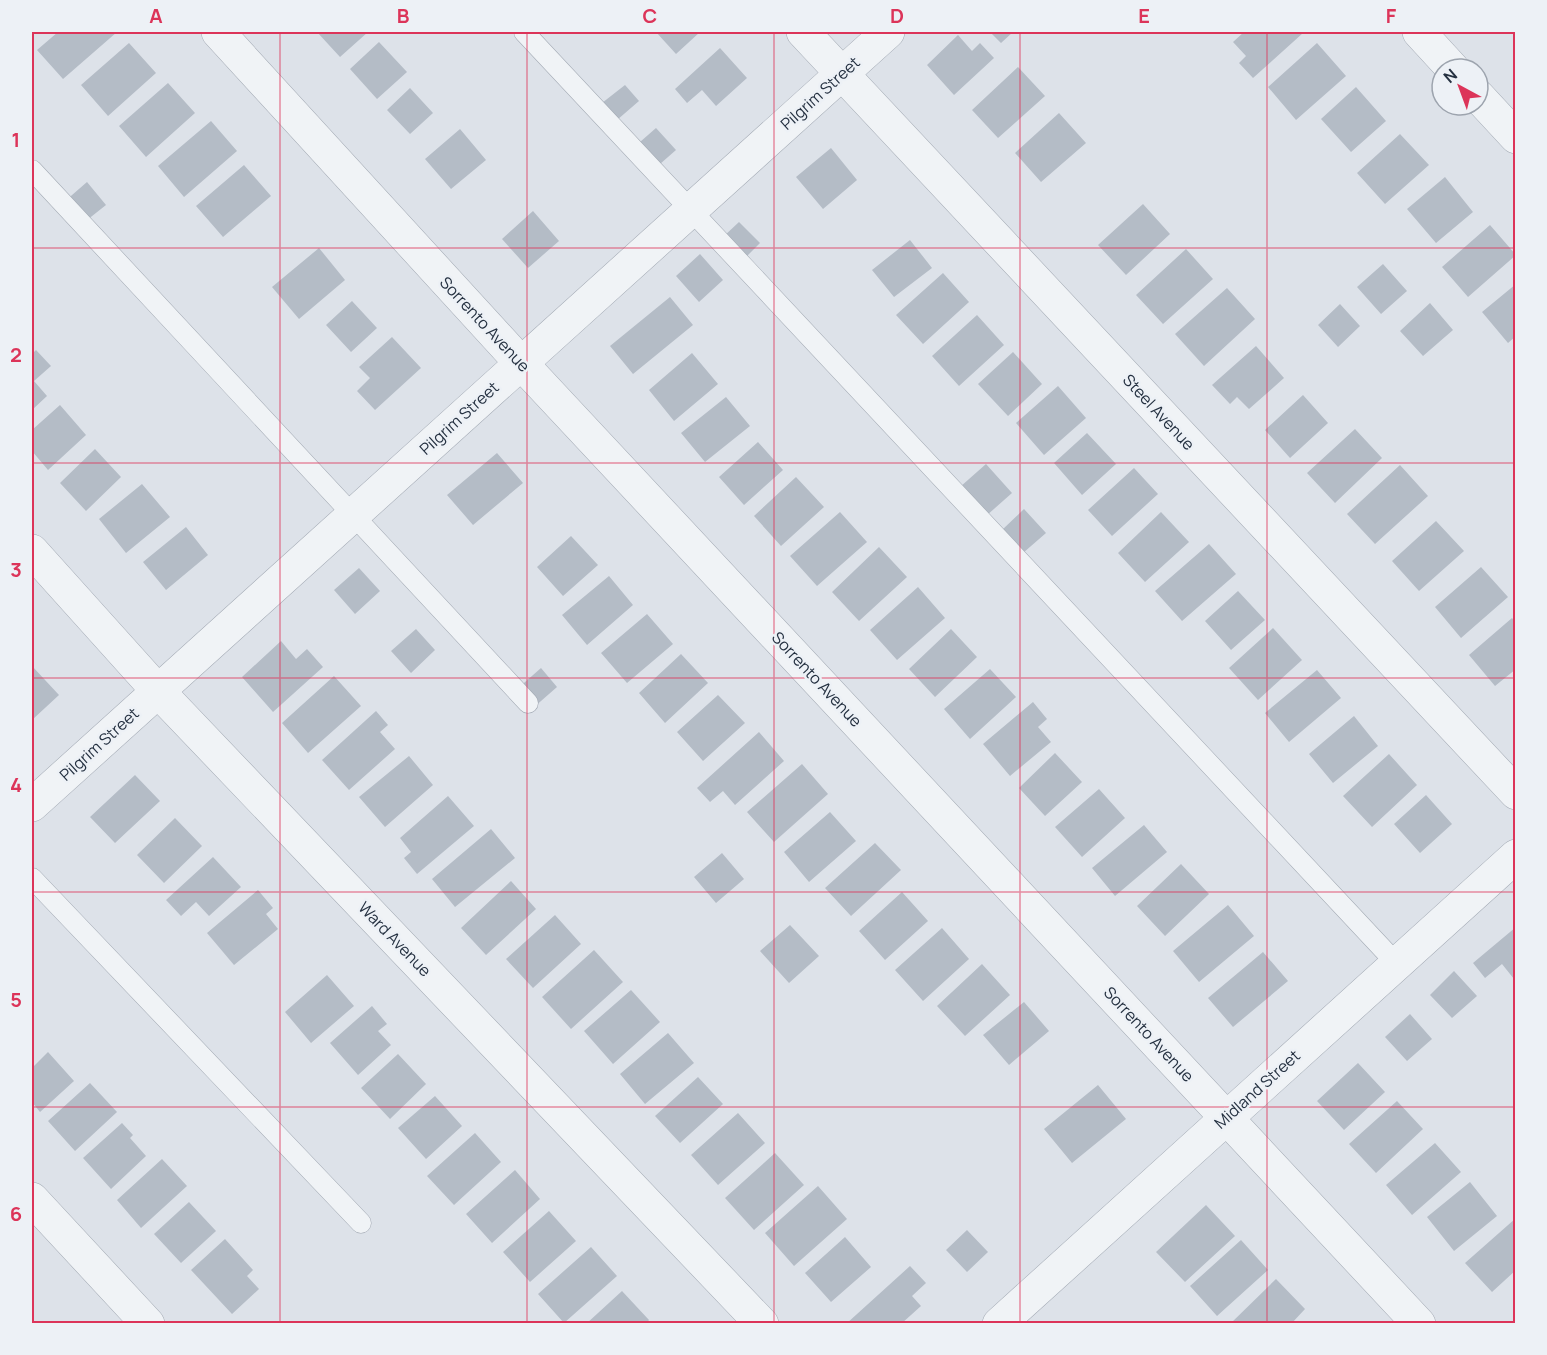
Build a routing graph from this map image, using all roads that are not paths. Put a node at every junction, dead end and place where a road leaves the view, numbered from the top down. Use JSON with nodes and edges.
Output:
{"nodes":[{"id":1,"x":218,"y":32,"type":"edge"},
{"id":2,"x":524,"y":32,"type":"edge"},
{"id":3,"x":803,"y":32,"type":"edge"},
{"id":4,"x":888,"y":32,"type":"edge"},
{"id":5,"x":1419,"y":32,"type":"edge"},
{"id":6,"x":1442,"y":57,"type":"edge"},
{"id":7,"x":842,"y":74,"type":"junction"},
{"id":8,"x":1490,"y":109,"type":"edge"},
{"id":9,"x":1515,"y":137,"type":"edge"},
{"id":10,"x":32,"y":170,"type":"edge"},
{"id":11,"x":690,"y":210,"type":"junction"},
{"id":12,"x":520,"y":363,"type":"junction"},
{"id":13,"x":352,"y":514,"type":"junction"},
{"id":14,"x":32,"y":551,"type":"edge"},
{"id":15,"x":157,"y":690,"type":"junction"},
{"id":16,"x":528,"y":703,"type":"dead end"},
{"id":17,"x":1515,"y":793,"type":"edge"},
{"id":18,"x":32,"y":805,"type":"edge"},
{"id":19,"x":1515,"y":856,"type":"edge"},
{"id":20,"x":32,"y":878,"type":"edge"},
{"id":21,"x":1396,"y":963,"type":"junction"},
{"id":22,"x":1226,"y":1116,"type":"junction"},
{"id":23,"x":32,"y":1199,"type":"edge"},
{"id":24,"x":360,"y":1223,"type":"dead end"},
{"id":25,"x":148,"y":1323,"type":"edge"},
{"id":26,"x":762,"y":1323,"type":"edge"},
{"id":27,"x":999,"y":1323,"type":"edge"},
{"id":28,"x":1419,"y":1323,"type":"edge"}],
"edges":[{"from":1,"to":12,"type":"street","name":"Sorrento Avenue"},
{"from":2,"to":11,"type":"lane"},
{"from":3,"to":7,"type":"street","name":"Steel Avenue"},
{"from":4,"to":7,"type":"street","name":"Pilgrim Street"},
{"from":5,"to":6,"type":"street"},
{"from":7,"to":11,"type":"street","name":"Pilgrim Street"},
{"from":7,"to":17,"type":"street","name":"Steel Avenue"},
{"from":8,"to":9,"type":"street"},
{"from":10,"to":13,"type":"lane"},
{"from":11,"to":12,"type":"street","name":"Pilgrim Street"},
{"from":11,"to":21,"type":"lane"},
{"from":12,"to":13,"type":"street","name":"Pilgrim Street"},
{"from":12,"to":22,"type":"street","name":"Sorrento Avenue"},
{"from":13,"to":15,"type":"street","name":"Pilgrim Street"},
{"from":13,"to":16,"type":"lane"},
{"from":14,"to":15,"type":"street","name":"Ward Avenue"},
{"from":15,"to":18,"type":"street","name":"Pilgrim Street"},
{"from":15,"to":26,"type":"street","name":"Ward Avenue"},
{"from":19,"to":21,"type":"street","name":"Midland Street"},
{"from":20,"to":24,"type":"lane"},
{"from":21,"to":22,"type":"street","name":"Midland Street"},
{"from":22,"to":27,"type":"street","name":"Midland Street"},
{"from":22,"to":28,"type":"street","name":"Sorrento Avenue"},
{"from":23,"to":25,"type":"street"}]}
